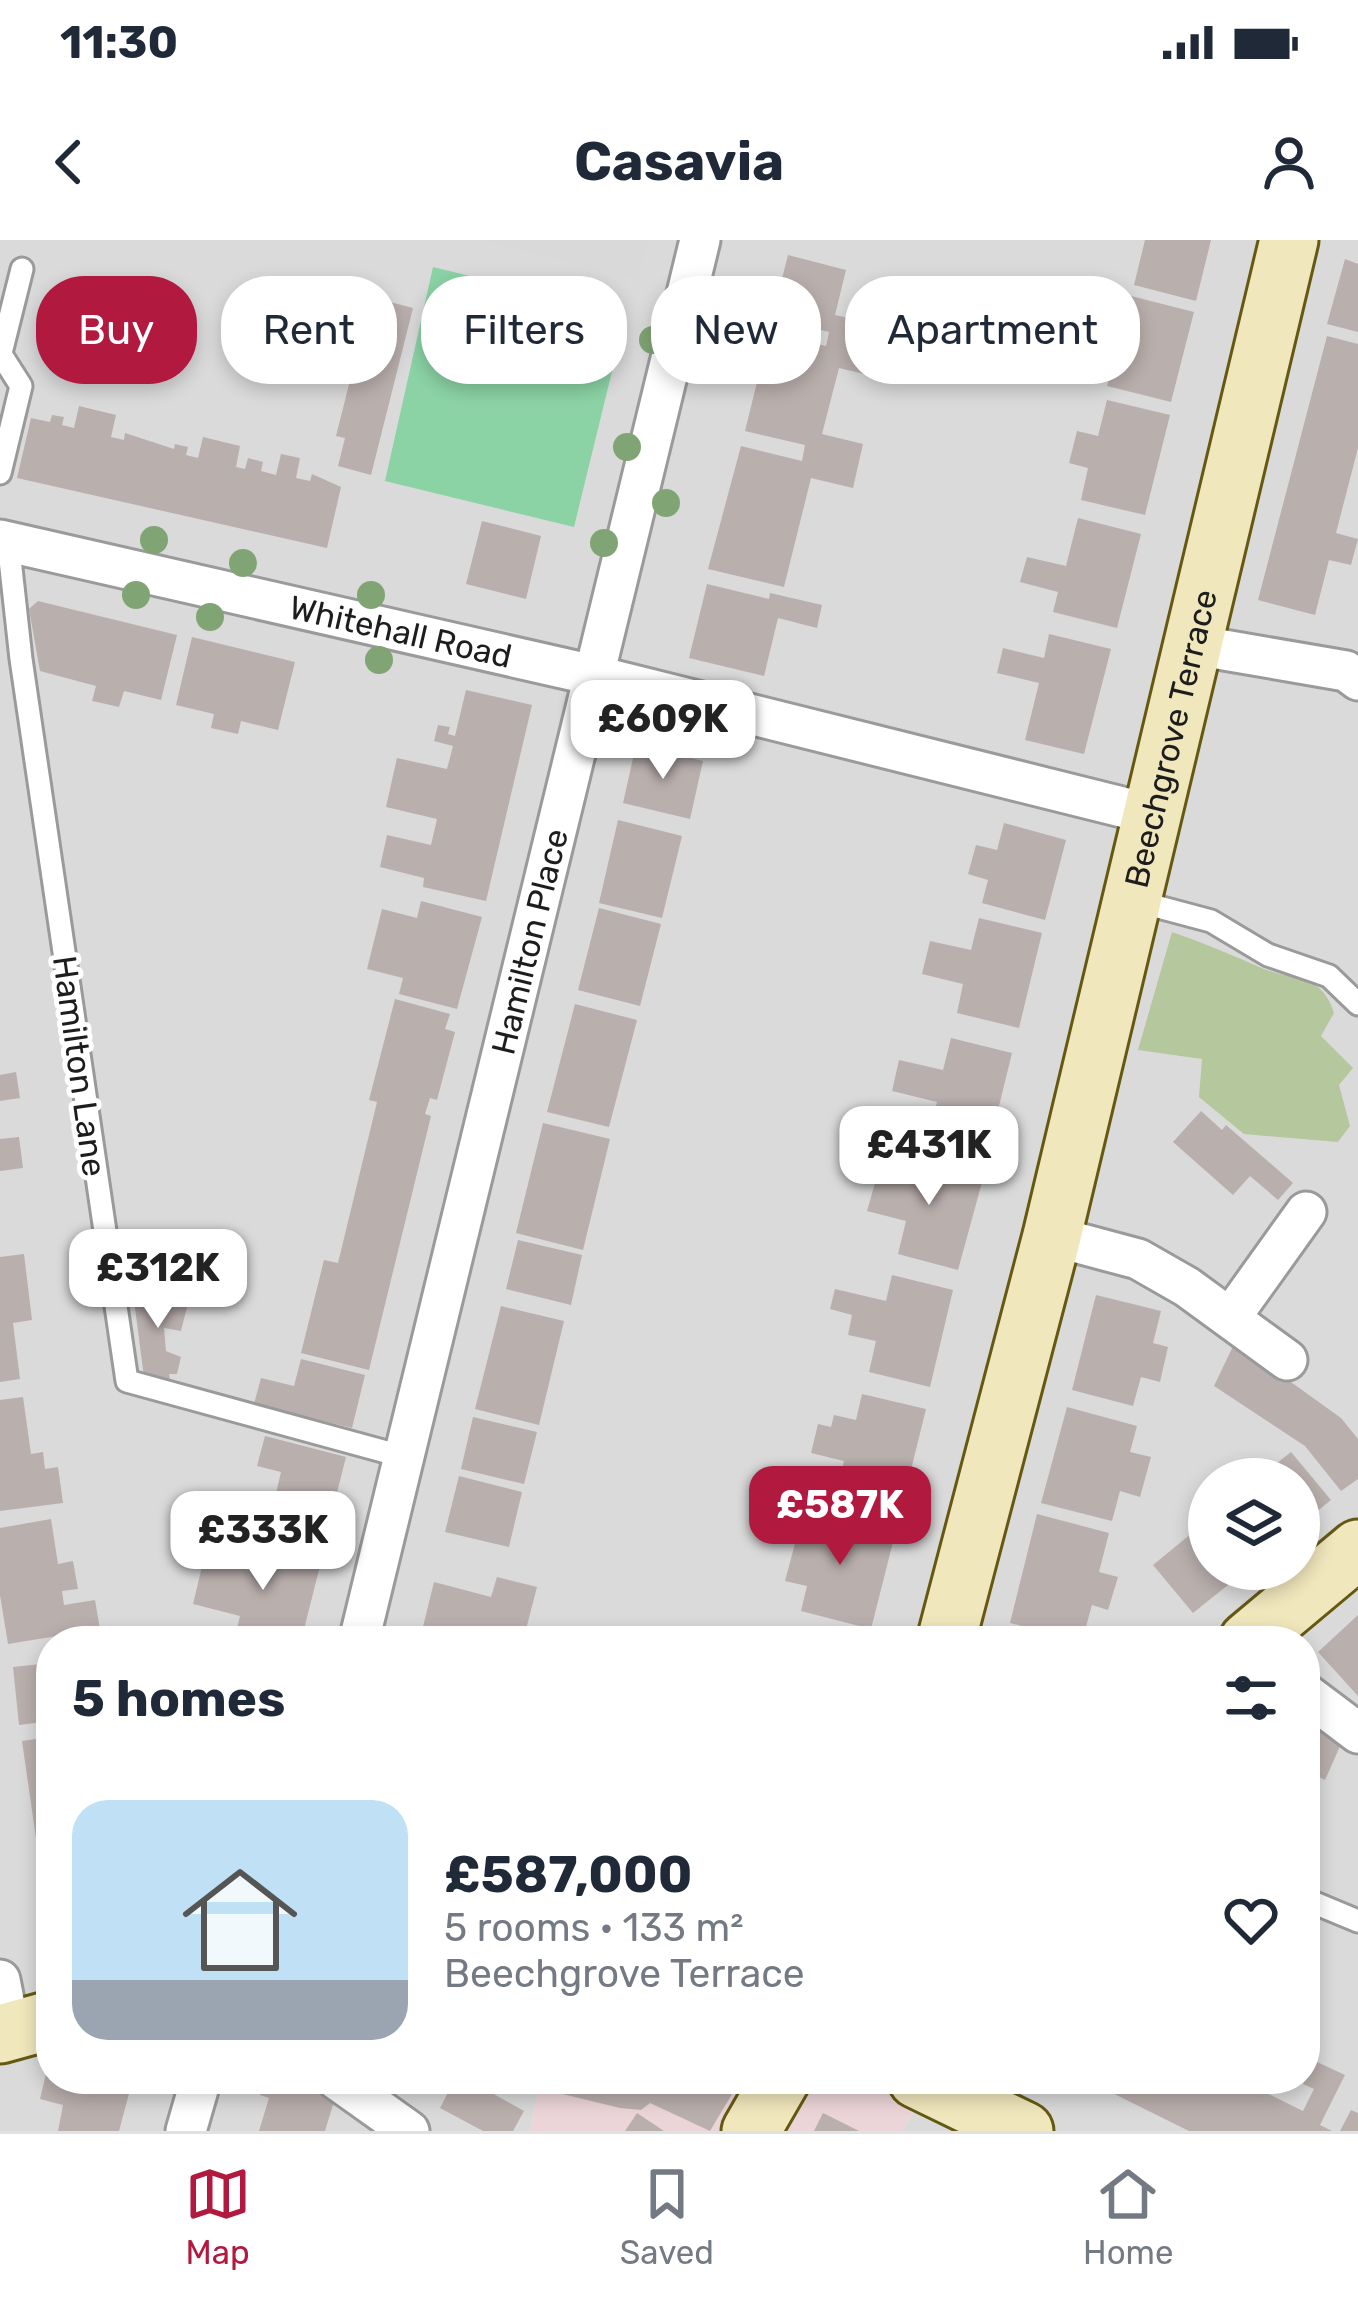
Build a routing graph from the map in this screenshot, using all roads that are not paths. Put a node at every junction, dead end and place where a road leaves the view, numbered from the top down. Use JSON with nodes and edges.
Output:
{"nodes":[{"id":1,"x":700,"y":240,"type":"edge"},
{"id":2,"x":1289,"y":240,"type":"edge"},
{"id":3,"x":22,"y":268,"type":"dead end"},
{"id":4,"x":1,"y":353,"type":"edge"},
{"id":5,"x":0,"y":473,"type":"edge"},
{"id":6,"x":4,"y":540,"type":"edge"},
{"id":7,"x":1189,"y":644,"type":"junction"},
{"id":8,"x":10,"y":663,"type":"edge"},
{"id":9,"x":1354,"y":668,"type":"edge"},
{"id":10,"x":593,"y":675,"type":"junction"},
{"id":11,"x":1150,"y":814,"type":"junction"},
{"id":12,"x":1130,"y":900,"type":"junction"},
{"id":13,"x":1358,"y":1004,"type":"edge"},
{"id":14,"x":1306,"y":1212,"type":"dead end"},
{"id":15,"x":1052,"y":1236,"type":"junction"},
{"id":16,"x":1230,"y":1318,"type":"junction"},
{"id":17,"x":1287,"y":1360,"type":"dead end"},
{"id":18,"x":400,"y":1456,"type":"junction"},
{"id":19,"x":1358,"y":1550,"type":"edge"},
{"id":20,"x":362,"y":1626,"type":"edge"},
{"id":21,"x":950,"y":1626,"type":"edge"},
{"id":22,"x":1267,"y":1626,"type":"edge"},
{"id":23,"x":1320,"y":1704,"type":"edge"},
{"id":24,"x":1358,"y":1733,"type":"edge"},
{"id":25,"x":1320,"y":1905,"type":"edge"},
{"id":26,"x":1358,"y":1921,"type":"edge"},
{"id":27,"x":197,"y":2094,"type":"edge"},
{"id":28,"x":357,"y":2094,"type":"edge"},
{"id":29,"x":772,"y":2094,"type":"edge"},
{"id":30,"x":948,"y":2094,"type":"edge"},
{"id":31,"x":186,"y":2131,"type":"edge"},
{"id":32,"x":409,"y":2131,"type":"edge"},
{"id":33,"x":751,"y":2131,"type":"edge"},
{"id":34,"x":1024,"y":2131,"type":"edge"}],
"edges":[{"from":1,"to":10,"type":"street","name":"Hamilton Place"},
{"from":2,"to":7,"type":"street","name":"Beechgrove Terrace"},
{"from":3,"to":4,"type":"lane"},
{"from":4,"to":5,"type":"lane"},
{"from":6,"to":8,"type":"lane","name":"Hamilton Lane"},
{"from":6,"to":10,"type":"street","name":"Whitehall Road"},
{"from":7,"to":9,"type":"street"},
{"from":7,"to":11,"type":"street","name":"Beechgrove Terrace"},
{"from":8,"to":18,"type":"lane","name":"Hamilton Lane"},
{"from":10,"to":11,"type":"street","name":"Whitehall Road"},
{"from":10,"to":18,"type":"street","name":"Hamilton Place"},
{"from":11,"to":12,"type":"street","name":"Beechgrove Terrace"},
{"from":12,"to":13,"type":"lane"},
{"from":12,"to":15,"type":"street","name":"Beechgrove Terrace"},
{"from":14,"to":16,"type":"street"},
{"from":15,"to":16,"type":"street"},
{"from":15,"to":21,"type":"street","name":"Beechgrove Terrace"},
{"from":16,"to":17,"type":"street"},
{"from":18,"to":20,"type":"street","name":"Hamilton Place"},
{"from":19,"to":22,"type":"street"},
{"from":23,"to":24,"type":"street"},
{"from":25,"to":26,"type":"lane"},
{"from":27,"to":31,"type":"street"},
{"from":28,"to":32,"type":"street"},
{"from":29,"to":33,"type":"street"},
{"from":30,"to":34,"type":"street"}]}
